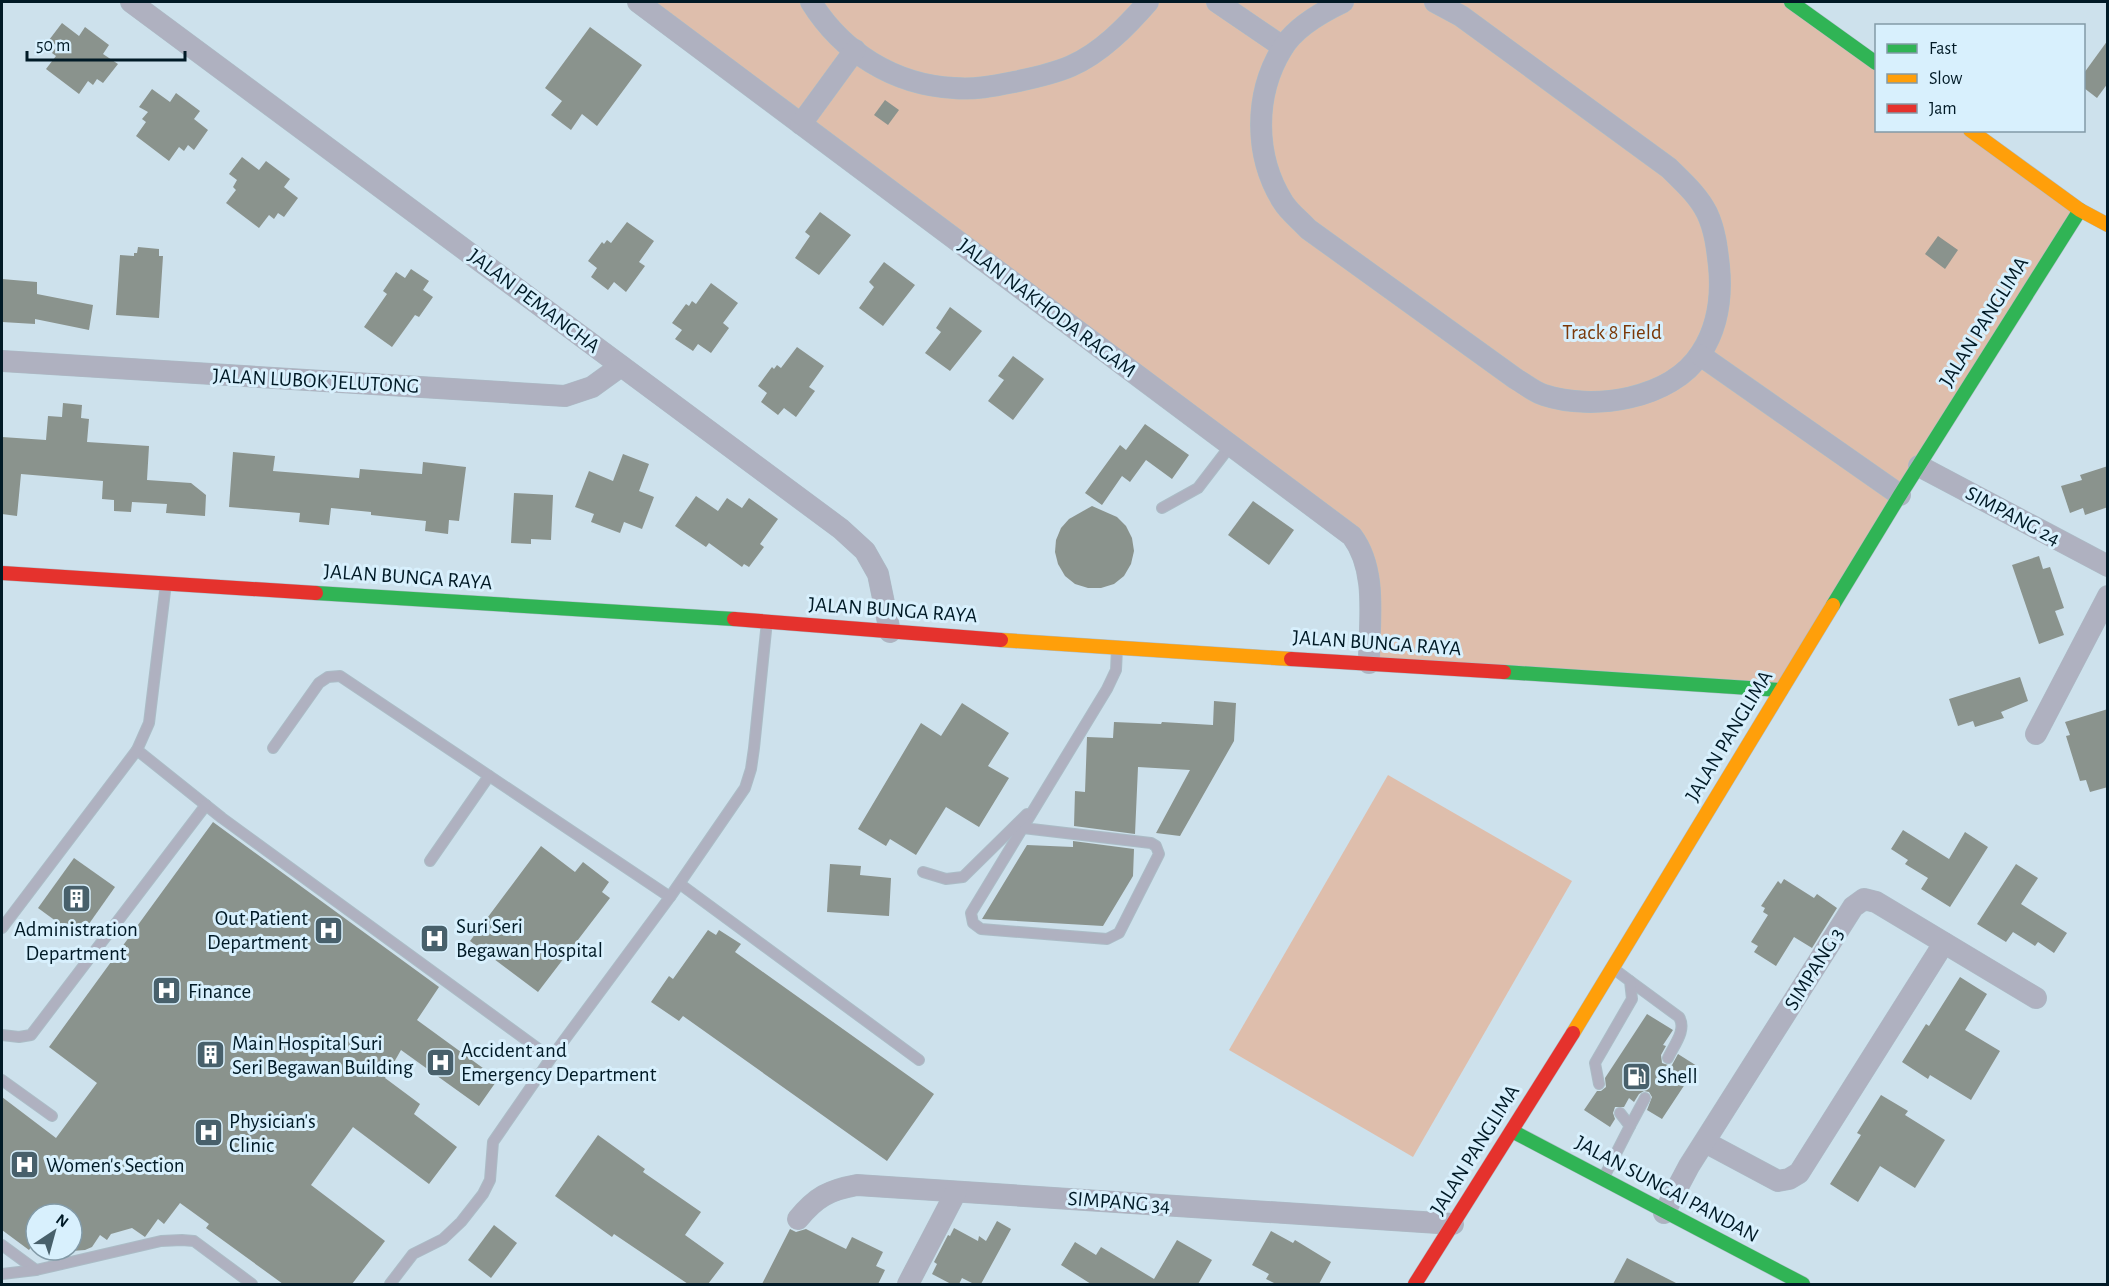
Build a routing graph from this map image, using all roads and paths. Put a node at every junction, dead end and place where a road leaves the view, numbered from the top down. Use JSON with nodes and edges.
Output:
{"nodes":[{"id":1,"x":131,"y":2,"type":"edge"},
{"id":2,"x":638,"y":2,"type":"edge"},
{"id":3,"x":811,"y":2,"type":"edge"},
{"id":4,"x":1148,"y":2,"type":"edge"},
{"id":5,"x":1216,"y":2,"type":"edge"},
{"id":6,"x":1343,"y":2,"type":"edge"},
{"id":7,"x":1435,"y":2,"type":"edge"},
{"id":8,"x":1791,"y":2,"type":"edge"},
{"id":9,"x":1283,"y":47,"type":"junction"},
{"id":10,"x":855,"y":50,"type":"junction"},
{"id":11,"x":1875,"y":62,"type":"edge"},
{"id":12,"x":801,"y":124,"type":"junction"},
{"id":13,"x":1973,"y":132,"type":"edge"},
{"id":14,"x":2080,"y":210,"type":"junction"},
{"id":15,"x":2108,"y":225,"type":"edge"},
{"id":16,"x":1700,"y":355,"type":"junction"},
{"id":17,"x":2,"y":362,"type":"edge"},
{"id":18,"x":621,"y":366,"type":"junction"},
{"id":19,"x":1231,"y":445,"type":"junction"},
{"id":20,"x":1919,"y":466,"type":"junction"},
{"id":21,"x":1900,"y":495,"type":"junction"},
{"id":22,"x":1162,"y":508,"type":"dead end"},
{"id":23,"x":2108,"y":566,"type":"edge"},
{"id":24,"x":2,"y":573,"type":"edge"},
{"id":25,"x":166,"y":583,"type":"junction"},
{"id":26,"x":2108,"y":596,"type":"edge"},
{"id":27,"x":767,"y":621,"type":"junction"},
{"id":28,"x":890,"y":632,"type":"junction"},
{"id":29,"x":1117,"y":648,"type":"junction"},
{"id":30,"x":1369,"y":663,"type":"junction"},
{"id":31,"x":1781,"y":690,"type":"junction"},
{"id":32,"x":2036,"y":734,"type":"dead end"},
{"id":33,"x":273,"y":748,"type":"dead end"},
{"id":34,"x":137,"y":750,"type":"junction"},
{"id":35,"x":489,"y":776,"type":"junction"},
{"id":36,"x":1038,"y":803,"type":"junction"},
{"id":37,"x":206,"y":806,"type":"junction"},
{"id":38,"x":1023,"y":828,"type":"junction"},
{"id":39,"x":430,"y":861,"type":"dead end"},
{"id":40,"x":923,"y":872,"type":"dead end"},
{"id":41,"x":680,"y":884,"type":"junction"},
{"id":42,"x":670,"y":897,"type":"junction"},
{"id":43,"x":2,"y":928,"type":"edge"},
{"id":44,"x":1944,"y":943,"type":"junction"},
{"id":45,"x":1613,"y":969,"type":"junction"},
{"id":46,"x":1630,"y":981,"type":"junction"},
{"id":47,"x":2036,"y":998,"type":"dead end"},
{"id":48,"x":2,"y":1035,"type":"edge"},
{"id":49,"x":551,"y":1058,"type":"junction"},
{"id":50,"x":1668,"y":1058,"type":"dead end"},
{"id":51,"x":919,"y":1060,"type":"dead end"},
{"id":52,"x":2,"y":1080,"type":"edge"},
{"id":53,"x":1599,"y":1084,"type":"dead end"},
{"id":54,"x":1645,"y":1098,"type":"dead end"},
{"id":55,"x":1620,"y":1113,"type":"dead end"},
{"id":56,"x":52,"y":1116,"type":"dead end"},
{"id":57,"x":1630,"y":1126,"type":"junction"},
{"id":58,"x":1512,"y":1131,"type":"junction"},
{"id":59,"x":1705,"y":1142,"type":"junction"},
{"id":60,"x":1603,"y":1180,"type":"junction"},
{"id":61,"x":956,"y":1192,"type":"junction"},
{"id":62,"x":1664,"y":1213,"type":"junction"},
{"id":63,"x":798,"y":1220,"type":"dead end"},
{"id":64,"x":1453,"y":1224,"type":"junction"},
{"id":65,"x":2,"y":1245,"type":"edge"},
{"id":66,"x":36,"y":1270,"type":"junction"},
{"id":67,"x":2,"y":1274,"type":"edge"},
{"id":68,"x":252,"y":1284,"type":"edge"},
{"id":69,"x":390,"y":1284,"type":"edge"},
{"id":70,"x":908,"y":1284,"type":"edge"},
{"id":71,"x":1415,"y":1284,"type":"edge"},
{"id":72,"x":1803,"y":1284,"type":"edge"}],
"edges":[{"from":1,"to":18,"type":"street","name":"JALAN PEMANCHA"},
{"from":2,"to":12,"type":"street","name":"JALAN NAKHODA RAGAM"},
{"from":3,"to":10,"type":"street"},
{"from":4,"to":10,"type":"street"},
{"from":5,"to":9,"type":"street"},
{"from":6,"to":9,"type":"street"},
{"from":7,"to":16,"type":"street"},
{"from":8,"to":11,"type":"street"},
{"from":9,"to":16,"type":"street"},
{"from":10,"to":12,"type":"street"},
{"from":12,"to":19,"type":"street","name":"JALAN NAKHODA RAGAM"},
{"from":13,"to":14,"type":"street"},
{"from":14,"to":15,"type":"street"},
{"from":14,"to":20,"type":"street","name":"JALAN PANGLIMA"},
{"from":16,"to":21,"type":"street"},
{"from":17,"to":18,"type":"street","name":"JALAN LUBOK JELUTONG"},
{"from":18,"to":28,"type":"street","name":"JALAN PEMANCHA"},
{"from":19,"to":22,"type":"lane"},
{"from":19,"to":30,"type":"street","name":"JALAN NAKHODA RAGAM"},
{"from":20,"to":21,"type":"street","name":"JALAN PANGLIMA"},
{"from":20,"to":23,"type":"street","name":"SIMPANG 24"},
{"from":21,"to":31,"type":"street","name":"JALAN PANGLIMA"},
{"from":24,"to":25,"type":"street","name":"JALAN BUNGA RAYA"},
{"from":25,"to":27,"type":"street","name":"JALAN BUNGA RAYA"},
{"from":25,"to":34,"type":"lane"},
{"from":26,"to":32,"type":"street"},
{"from":27,"to":28,"type":"street","name":"JALAN BUNGA RAYA"},
{"from":27,"to":41,"type":"lane"},
{"from":28,"to":29,"type":"street","name":"JALAN BUNGA RAYA"},
{"from":29,"to":30,"type":"street","name":"JALAN BUNGA RAYA"},
{"from":29,"to":36,"type":"lane"},
{"from":30,"to":31,"type":"street","name":"JALAN BUNGA RAYA"},
{"from":31,"to":45,"type":"street","name":"JALAN PANGLIMA"},
{"from":33,"to":35,"type":"lane"},
{"from":34,"to":37,"type":"lane"},
{"from":34,"to":43,"type":"lane"},
{"from":35,"to":39,"type":"lane"},
{"from":35,"to":42,"type":"lane"},
{"from":36,"to":38,"type":"lane"},
{"from":36,"to":40,"type":"lane"},
{"from":37,"to":48,"type":"lane"},
{"from":37,"to":49,"type":"lane"},
{"from":38,"to":38,"type":"lane"},
{"from":41,"to":42,"type":"lane"},
{"from":41,"to":51,"type":"lane"},
{"from":42,"to":49,"type":"lane"},
{"from":44,"to":47,"type":"street","name":"SIMPANG 3"},
{"from":44,"to":59,"type":"street"},
{"from":44,"to":59,"type":"street","name":"SIMPANG 3"},
{"from":45,"to":46,"type":"lane"},
{"from":45,"to":58,"type":"street","name":"JALAN PANGLIMA"},
{"from":46,"to":50,"type":"lane"},
{"from":46,"to":53,"type":"lane"},
{"from":49,"to":69,"type":"lane"},
{"from":52,"to":56,"type":"lane"},
{"from":54,"to":57,"type":"lane"},
{"from":55,"to":57,"type":"lane"},
{"from":57,"to":60,"type":"lane"},
{"from":58,"to":60,"type":"street","name":"JALAN SUNGAI PANDAN"},
{"from":58,"to":64,"type":"street","name":"JALAN PANGLIMA"},
{"from":59,"to":62,"type":"street","name":"SIMPANG 3"},
{"from":60,"to":62,"type":"street","name":"JALAN SUNGAI PANDAN"},
{"from":61,"to":63,"type":"street","name":"SIMPANG 34"},
{"from":61,"to":64,"type":"street","name":"SIMPANG 34"},
{"from":61,"to":70,"type":"street"},
{"from":62,"to":72,"type":"street","name":"JALAN SUNGAI PANDAN"},
{"from":64,"to":71,"type":"street","name":"JALAN PANGLIMA"},
{"from":65,"to":66,"type":"lane"},
{"from":66,"to":67,"type":"lane"},
{"from":66,"to":68,"type":"lane"}]}
